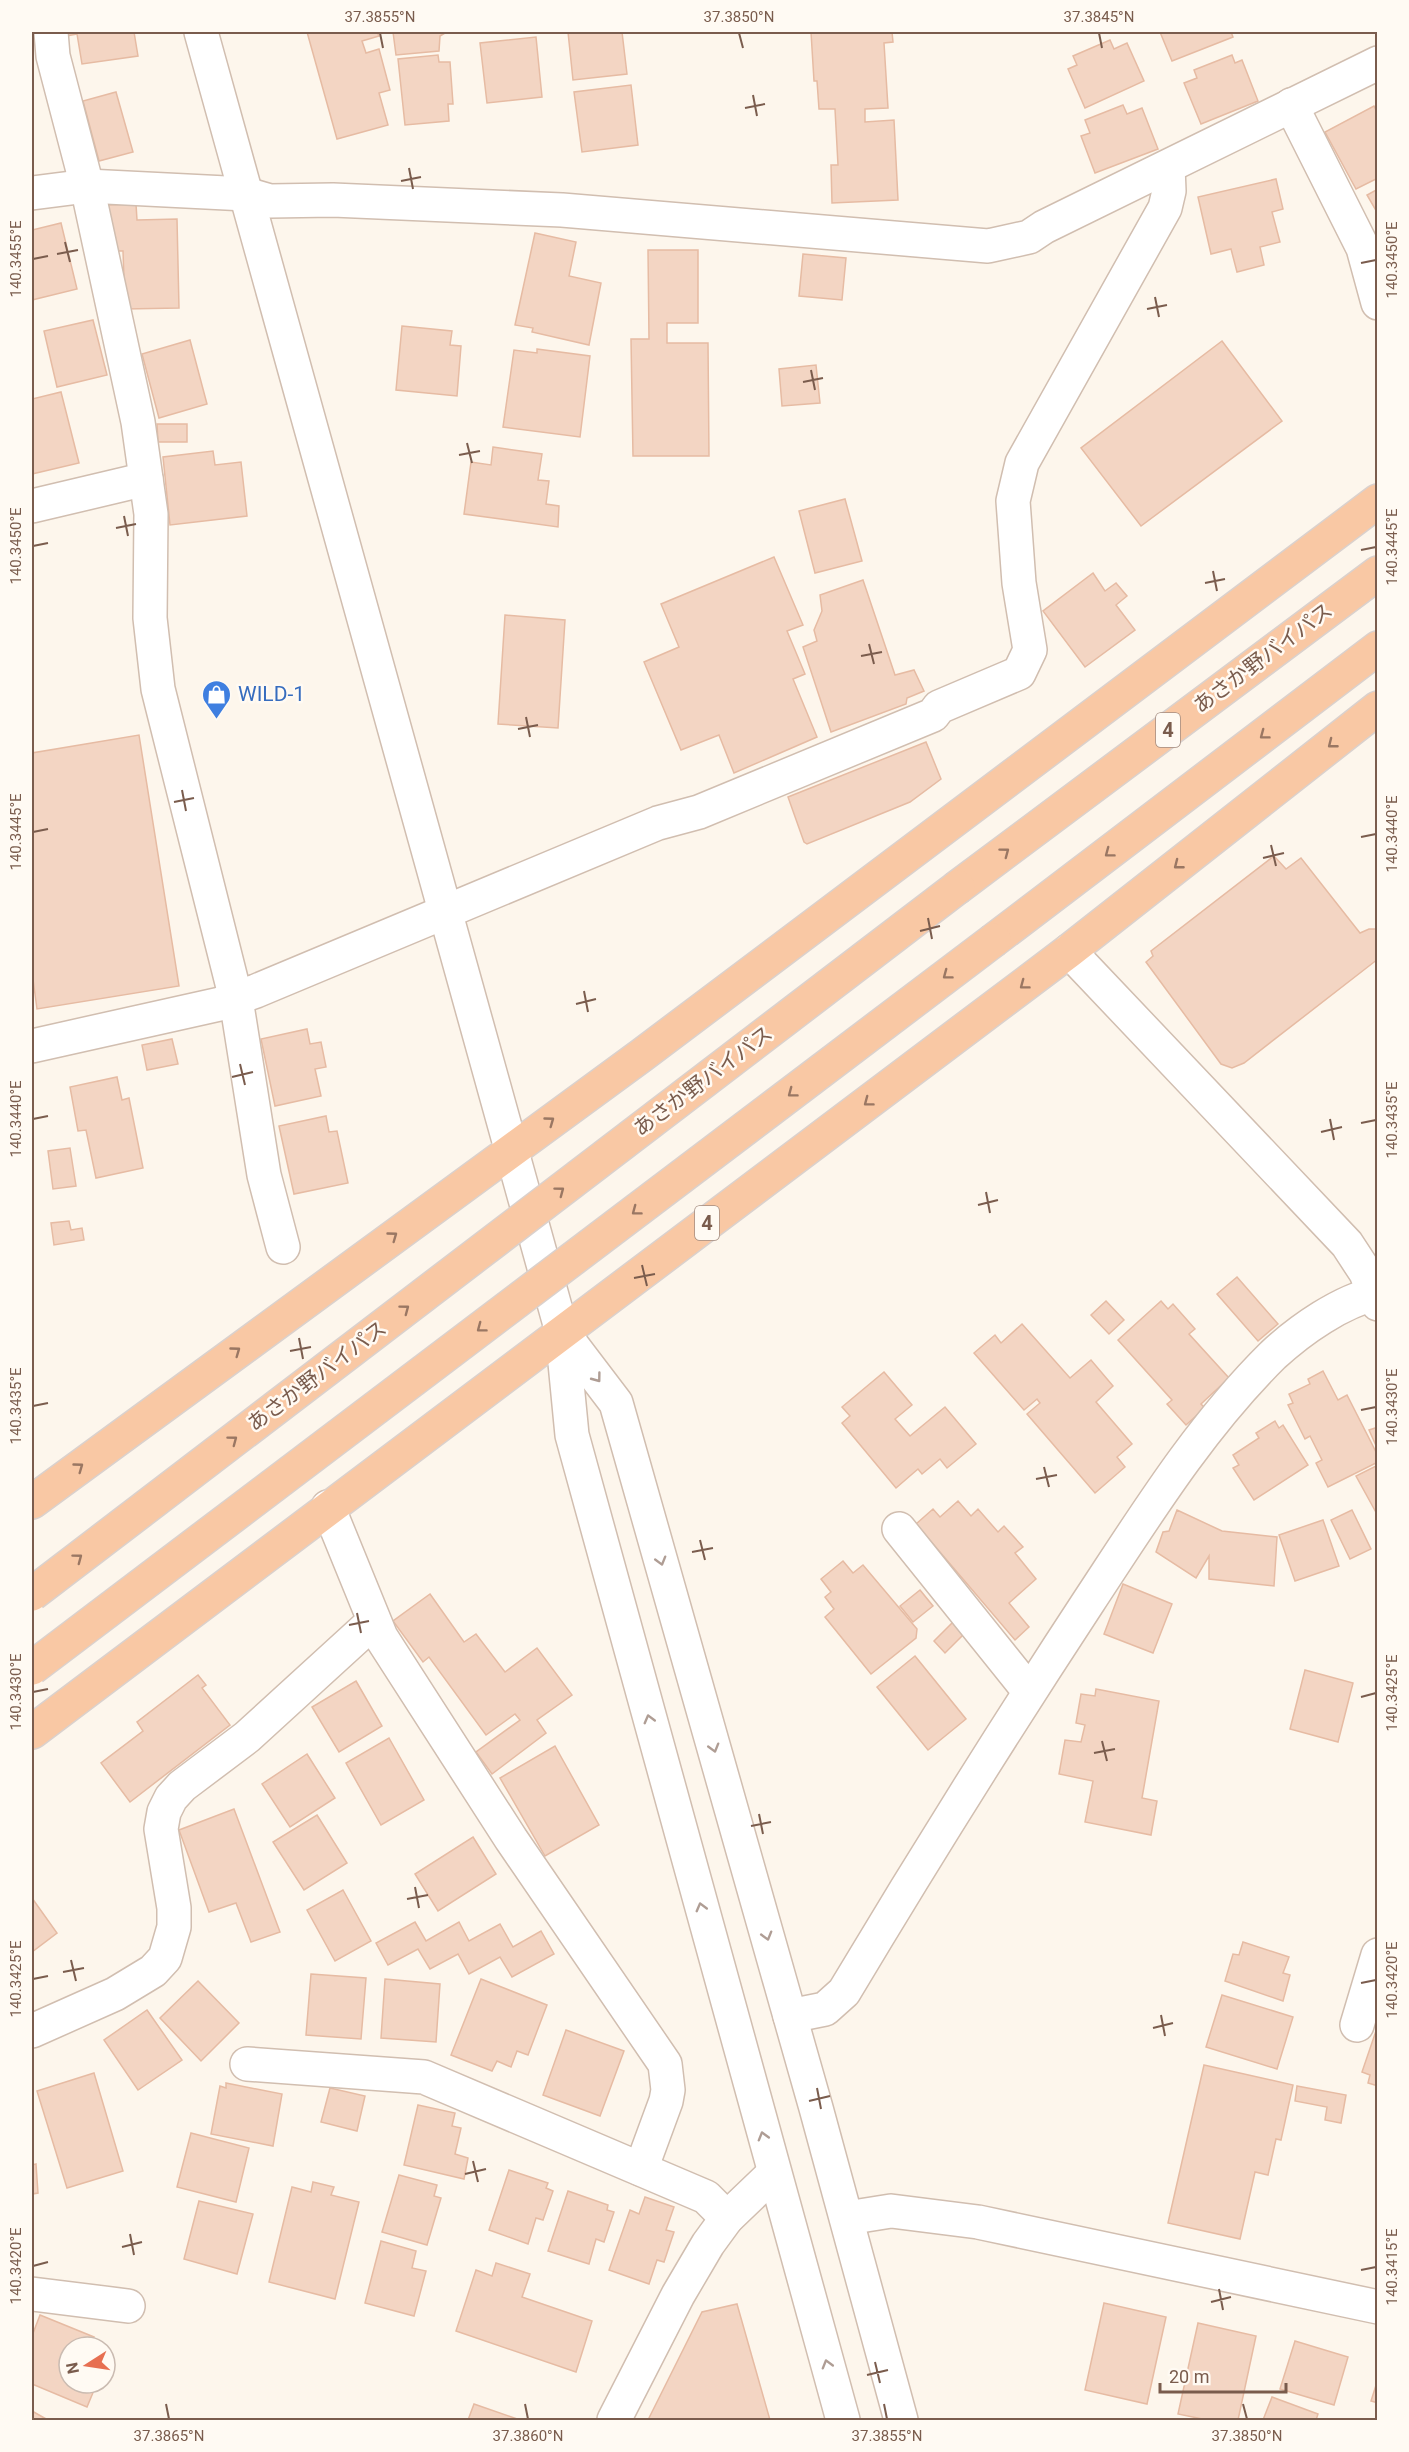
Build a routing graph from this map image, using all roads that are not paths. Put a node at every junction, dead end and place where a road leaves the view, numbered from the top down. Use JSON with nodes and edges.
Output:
{"nodes":[{"id":1,"x":51,"y":32,"type":"edge"},
{"id":2,"x":201,"y":32,"type":"edge"},
{"id":3,"x":1377,"y":63,"type":"edge"},
{"id":4,"x":1292,"y":105,"type":"junction"},
{"id":5,"x":1168,"y":167,"type":"junction"},
{"id":6,"x":87,"y":186,"type":"junction"},
{"id":7,"x":32,"y":193,"type":"edge"},
{"id":8,"x":246,"y":194,"type":"junction"},
{"id":9,"x":1377,"y":303,"type":"edge"},
{"id":10,"x":146,"y":479,"type":"junction"},
{"id":11,"x":1377,"y":501,"type":"edge"},
{"id":12,"x":32,"y":506,"type":"edge"},
{"id":13,"x":1377,"y":573,"type":"edge"},
{"id":14,"x":1377,"y":648,"type":"edge"},
{"id":15,"x":1377,"y":708,"type":"edge"},
{"id":16,"x":448,"y":913,"type":"junction"},
{"id":17,"x":1069,"y":951,"type":"junction"},
{"id":18,"x":236,"y":999,"type":"junction"},
{"id":19,"x":32,"y":1046,"type":"edge"},
{"id":20,"x":511,"y":1149,"type":"junction"},
{"id":21,"x":283,"y":1246,"type":"dead end"},
{"id":22,"x":1376,"y":1297,"type":"edge"},
{"id":23,"x":562,"y":1332,"type":"junction"},
{"id":24,"x":32,"y":1502,"type":"edge"},
{"id":25,"x":328,"y":1507,"type":"junction"},
{"id":26,"x":899,"y":1529,"type":"dead end"},
{"id":27,"x":32,"y":1594,"type":"edge"},
{"id":28,"x":373,"y":1622,"type":"junction"},
{"id":29,"x":32,"y":1668,"type":"edge"},
{"id":30,"x":1029,"y":1691,"type":"junction"},
{"id":31,"x":32,"y":1732,"type":"edge"},
{"id":32,"x":1377,"y":1955,"type":"edge"},
{"id":33,"x":790,"y":2016,"type":"junction"},
{"id":34,"x":1358,"y":2025,"type":"dead end"},
{"id":35,"x":32,"y":2031,"type":"edge"},
{"id":36,"x":247,"y":2064,"type":"dead end"},
{"id":37,"x":641,"y":2169,"type":"junction"},
{"id":38,"x":773,"y":2174,"type":"junction"},
{"id":39,"x":727,"y":2218,"type":"junction"},
{"id":40,"x":847,"y":2218,"type":"junction"},
{"id":41,"x":32,"y":2294,"type":"edge"},
{"id":42,"x":128,"y":2306,"type":"dead end"},
{"id":43,"x":1377,"y":2307,"type":"edge"},
{"id":44,"x":614,"y":2421,"type":"edge"},
{"id":45,"x":843,"y":2421,"type":"edge"},
{"id":46,"x":901,"y":2421,"type":"edge"}],
"edges":[{"from":1,"to":6,"type":"street"},
{"from":2,"to":8,"type":"street"},
{"from":3,"to":4,"type":"street"},
{"from":4,"to":5,"type":"street"},
{"from":4,"to":9,"type":"street"},
{"from":5,"to":8,"type":"street"},
{"from":5,"to":16,"type":"street"},
{"from":6,"to":7,"type":"street"},
{"from":6,"to":8,"type":"street"},
{"from":6,"to":10,"type":"street"},
{"from":8,"to":16,"type":"street"},
{"from":10,"to":12,"type":"street"},
{"from":10,"to":18,"type":"street"},
{"from":20,"to":11,"type":"highway","one_way":true},
{"from":27,"to":13,"type":"highway","name":"あさか野バイパス","number":"4","one_way":true,"bridge":true},
{"from":14,"to":29,"type":"highway","one_way":true,"bridge":true},
{"from":15,"to":17,"type":"highway","number":"4","one_way":true},
{"from":16,"to":18,"type":"street"},
{"from":16,"to":20,"type":"street"},
{"from":17,"to":22,"type":"street"},
{"from":17,"to":23,"type":"highway","number":"4","one_way":true},
{"from":18,"to":19,"type":"street"},
{"from":18,"to":21,"type":"street"},
{"from":20,"to":23,"type":"street"},
{"from":24,"to":20,"type":"highway","one_way":true},
{"from":22,"to":30,"type":"street"},
{"from":23,"to":25,"type":"highway","number":"4"},
{"from":23,"to":33,"type":"street","one_way":true},
{"from":38,"to":23,"type":"street","one_way":true},
{"from":25,"to":28,"type":"street"},
{"from":25,"to":31,"type":"highway","number":"4"},
{"from":26,"to":30,"type":"street"},
{"from":28,"to":35,"type":"street"},
{"from":28,"to":37,"type":"street"},
{"from":30,"to":33,"type":"street"},
{"from":32,"to":34,"type":"street"},
{"from":33,"to":40,"type":"street"},
{"from":36,"to":37,"type":"street"},
{"from":37,"to":39,"type":"street"},
{"from":38,"to":39,"type":"street"},
{"from":45,"to":38,"type":"street","one_way":true},
{"from":39,"to":44,"type":"street"},
{"from":40,"to":43,"type":"street"},
{"from":40,"to":46,"type":"street"},
{"from":41,"to":42,"type":"street"}]}
